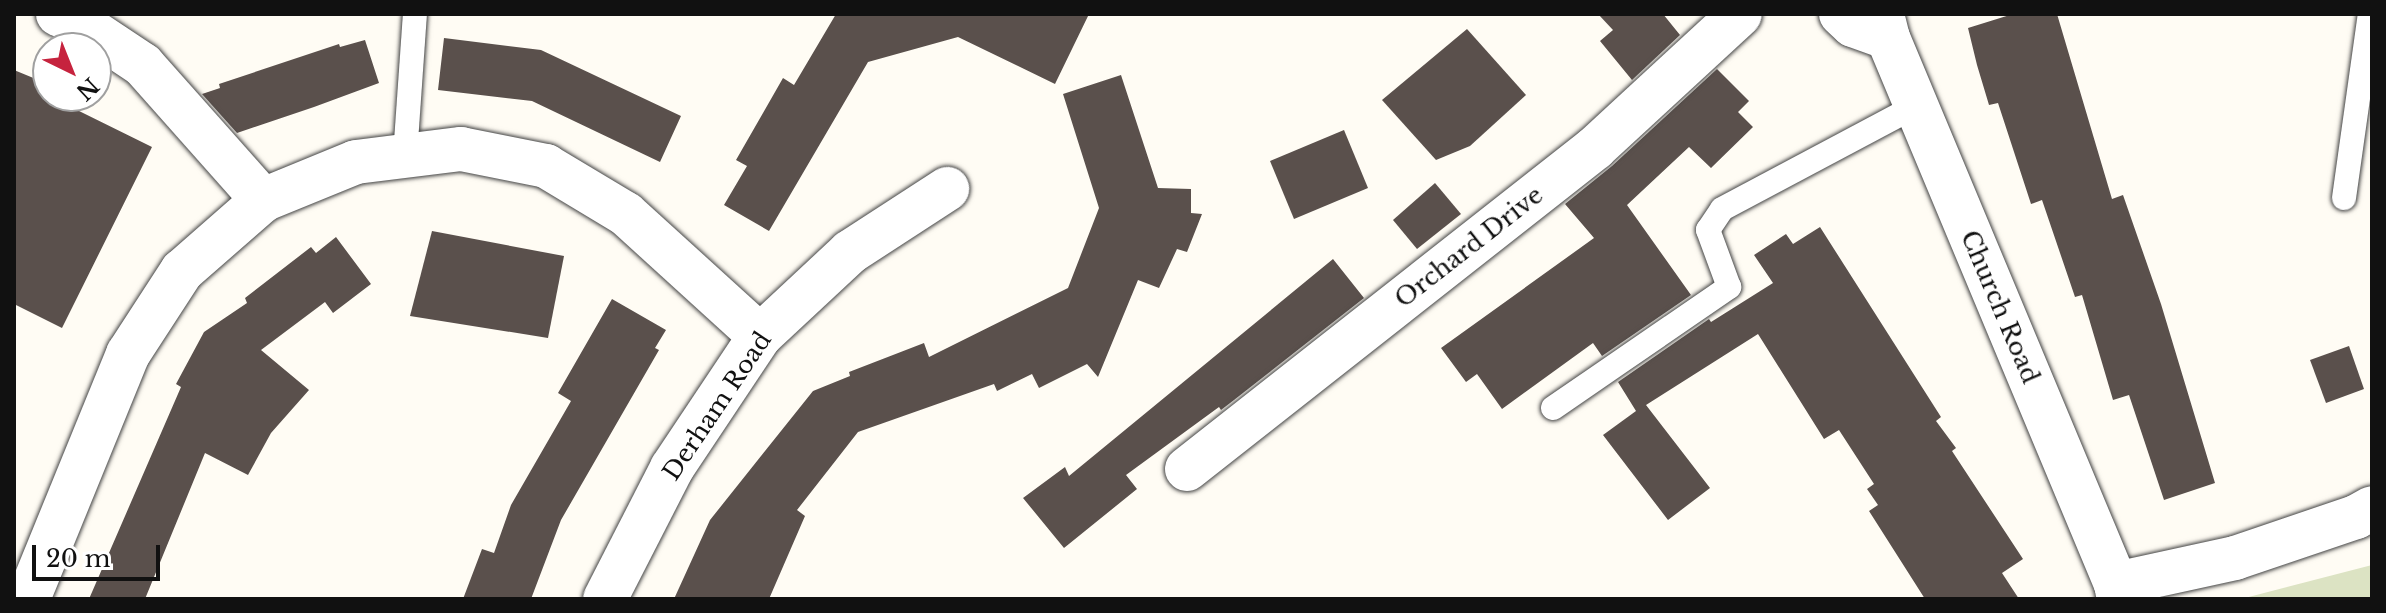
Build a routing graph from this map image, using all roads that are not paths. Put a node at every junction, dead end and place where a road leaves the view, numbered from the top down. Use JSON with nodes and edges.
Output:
{"nodes":[{"id":1,"x":415,"y":14,"type":"edge"},
{"id":2,"x":1740,"y":14,"type":"edge"},
{"id":3,"x":1841,"y":14,"type":"edge"},
{"id":4,"x":2370,"y":14,"type":"edge"},
{"id":5,"x":64,"y":15,"type":"edge"},
{"id":6,"x":1885,"y":26,"type":"edge"},
{"id":7,"x":1916,"y":106,"type":"junction"},
{"id":8,"x":405,"y":156,"type":"junction"},
{"id":9,"x":947,"y":189,"type":"dead end"},
{"id":10,"x":2344,"y":198,"type":"dead end"},
{"id":11,"x":263,"y":200,"type":"junction"},
{"id":12,"x":760,"y":336,"type":"junction"},
{"id":13,"x":1553,"y":408,"type":"dead end"},
{"id":14,"x":1187,"y":469,"type":"dead end"},
{"id":15,"x":2372,"y":508,"type":"edge"},
{"id":16,"x":29,"y":552,"type":"edge"},
{"id":17,"x":2118,"y":592,"type":"edge"},
{"id":18,"x":28,"y":599,"type":"edge"},
{"id":19,"x":605,"y":599,"type":"edge"}],
"edges":[{"from":1,"to":8,"type":"lane"},
{"from":2,"to":14,"type":"street","name":"Orchard Drive"},
{"from":3,"to":6,"type":"street"},
{"from":4,"to":10,"type":"lane"},
{"from":5,"to":11,"type":"street"},
{"from":6,"to":7,"type":"street","name":"Church Road"},
{"from":7,"to":13,"type":"lane"},
{"from":7,"to":17,"type":"street","name":"Church Road"},
{"from":8,"to":11,"type":"street"},
{"from":8,"to":12,"type":"street"},
{"from":9,"to":12,"type":"street","name":"Derham Road"},
{"from":11,"to":16,"type":"street"},
{"from":12,"to":19,"type":"street","name":"Derham Road"},
{"from":15,"to":17,"type":"street"},
{"from":16,"to":18,"type":"street"}]}
